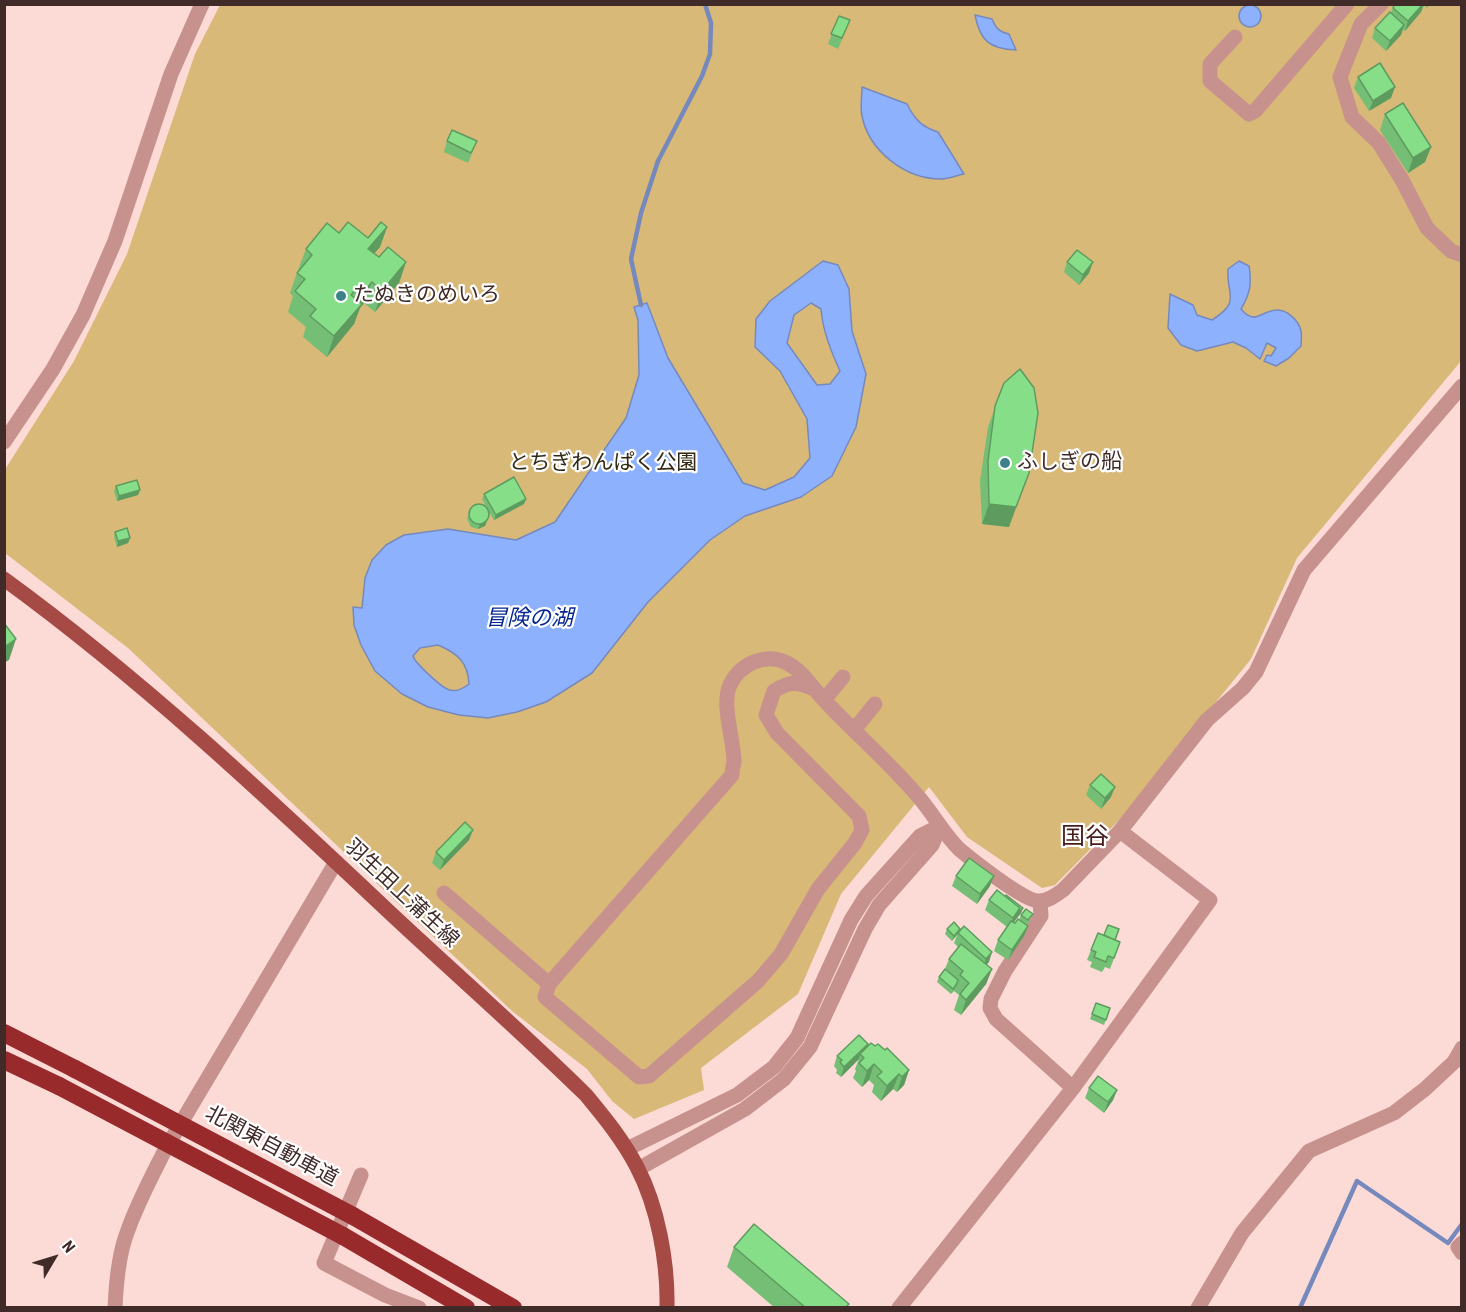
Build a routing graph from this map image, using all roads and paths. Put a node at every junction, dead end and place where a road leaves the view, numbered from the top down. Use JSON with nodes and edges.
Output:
{"nodes":[{"id":1,"x":202,"y":4,"type":"edge"},
{"id":2,"x":1347,"y":4,"type":"edge"},
{"id":3,"x":1381,"y":4,"type":"edge"},
{"id":4,"x":1235,"y":37,"type":"dead end"},
{"id":5,"x":1461,"y":255,"type":"edge"},
{"id":6,"x":1461,"y":386,"type":"edge"},
{"id":7,"x":4,"y":441,"type":"edge"},
{"id":8,"x":4,"y":579,"type":"edge"},
{"id":9,"x":843,"y":677,"type":"dead end"},
{"id":10,"x":812,"y":688,"type":"junction"},
{"id":11,"x":824,"y":700,"type":"junction"},
{"id":12,"x":875,"y":704,"type":"dead end"},
{"id":13,"x":854,"y":730,"type":"junction"},
{"id":14,"x":940,"y":826,"type":"junction"},
{"id":15,"x":1120,"y":831,"type":"junction"},
{"id":16,"x":336,"y":862,"type":"junction"},
{"id":17,"x":444,"y":893,"type":"dead end"},
{"id":18,"x":1040,"y":902,"type":"junction"},
{"id":19,"x":549,"y":984,"type":"junction"},
{"id":20,"x":4,"y":1033,"type":"edge"},
{"id":21,"x":1459,"y":1059,"type":"edge"},
{"id":22,"x":6,"y":1060,"type":"edge"},
{"id":23,"x":1073,"y":1088,"type":"junction"},
{"id":24,"x":627,"y":1149,"type":"junction"},
{"id":25,"x":638,"y":1169,"type":"junction"},
{"id":26,"x":361,"y":1175,"type":"dead end"},
{"id":27,"x":1461,"y":1243,"type":"edge"},
{"id":28,"x":1461,"y":1253,"type":"edge"},
{"id":29,"x":116,"y":1308,"type":"edge"},
{"id":30,"x":419,"y":1308,"type":"edge"},
{"id":31,"x":466,"y":1308,"type":"edge"},
{"id":32,"x":513,"y":1308,"type":"edge"},
{"id":33,"x":667,"y":1308,"type":"edge"},
{"id":34,"x":899,"y":1308,"type":"edge"},
{"id":35,"x":1198,"y":1308,"type":"edge"}],
"edges":[{"from":1,"to":7,"type":"street"},
{"from":2,"to":4,"type":"street"},
{"from":3,"to":5,"type":"street"},
{"from":6,"to":15,"type":"street"},
{"from":8,"to":16,"type":"main road","name":"羽生田上蒲生線"},
{"from":9,"to":11,"type":"street"},
{"from":10,"to":11,"type":"street"},
{"from":10,"to":19,"type":"street"},
{"from":10,"to":19,"type":"street"},
{"from":11,"to":13,"type":"street"},
{"from":12,"to":13,"type":"street"},
{"from":13,"to":14,"type":"street"},
{"from":14,"to":18,"type":"street"},
{"from":14,"to":24,"type":"street"},
{"from":14,"to":25,"type":"street"},
{"from":15,"to":18,"type":"street"},
{"from":15,"to":23,"type":"street"},
{"from":16,"to":24,"type":"main road","name":"羽生田上蒲生線"},
{"from":16,"to":29,"type":"street"},
{"from":17,"to":19,"type":"street"},
{"from":18,"to":23,"type":"street"},
{"from":20,"to":32,"type":"highway","name":"北関東自動車道","bridge":true},
{"from":21,"to":35,"type":"street"},
{"from":22,"to":31,"type":"highway","bridge":true},
{"from":23,"to":34,"type":"street"},
{"from":24,"to":25,"type":"main road","name":"羽生田上蒲生線"},
{"from":25,"to":33,"type":"main road","name":"羽生田上蒲生線"},
{"from":26,"to":30,"type":"street"},
{"from":27,"to":28,"type":"street"}]}
